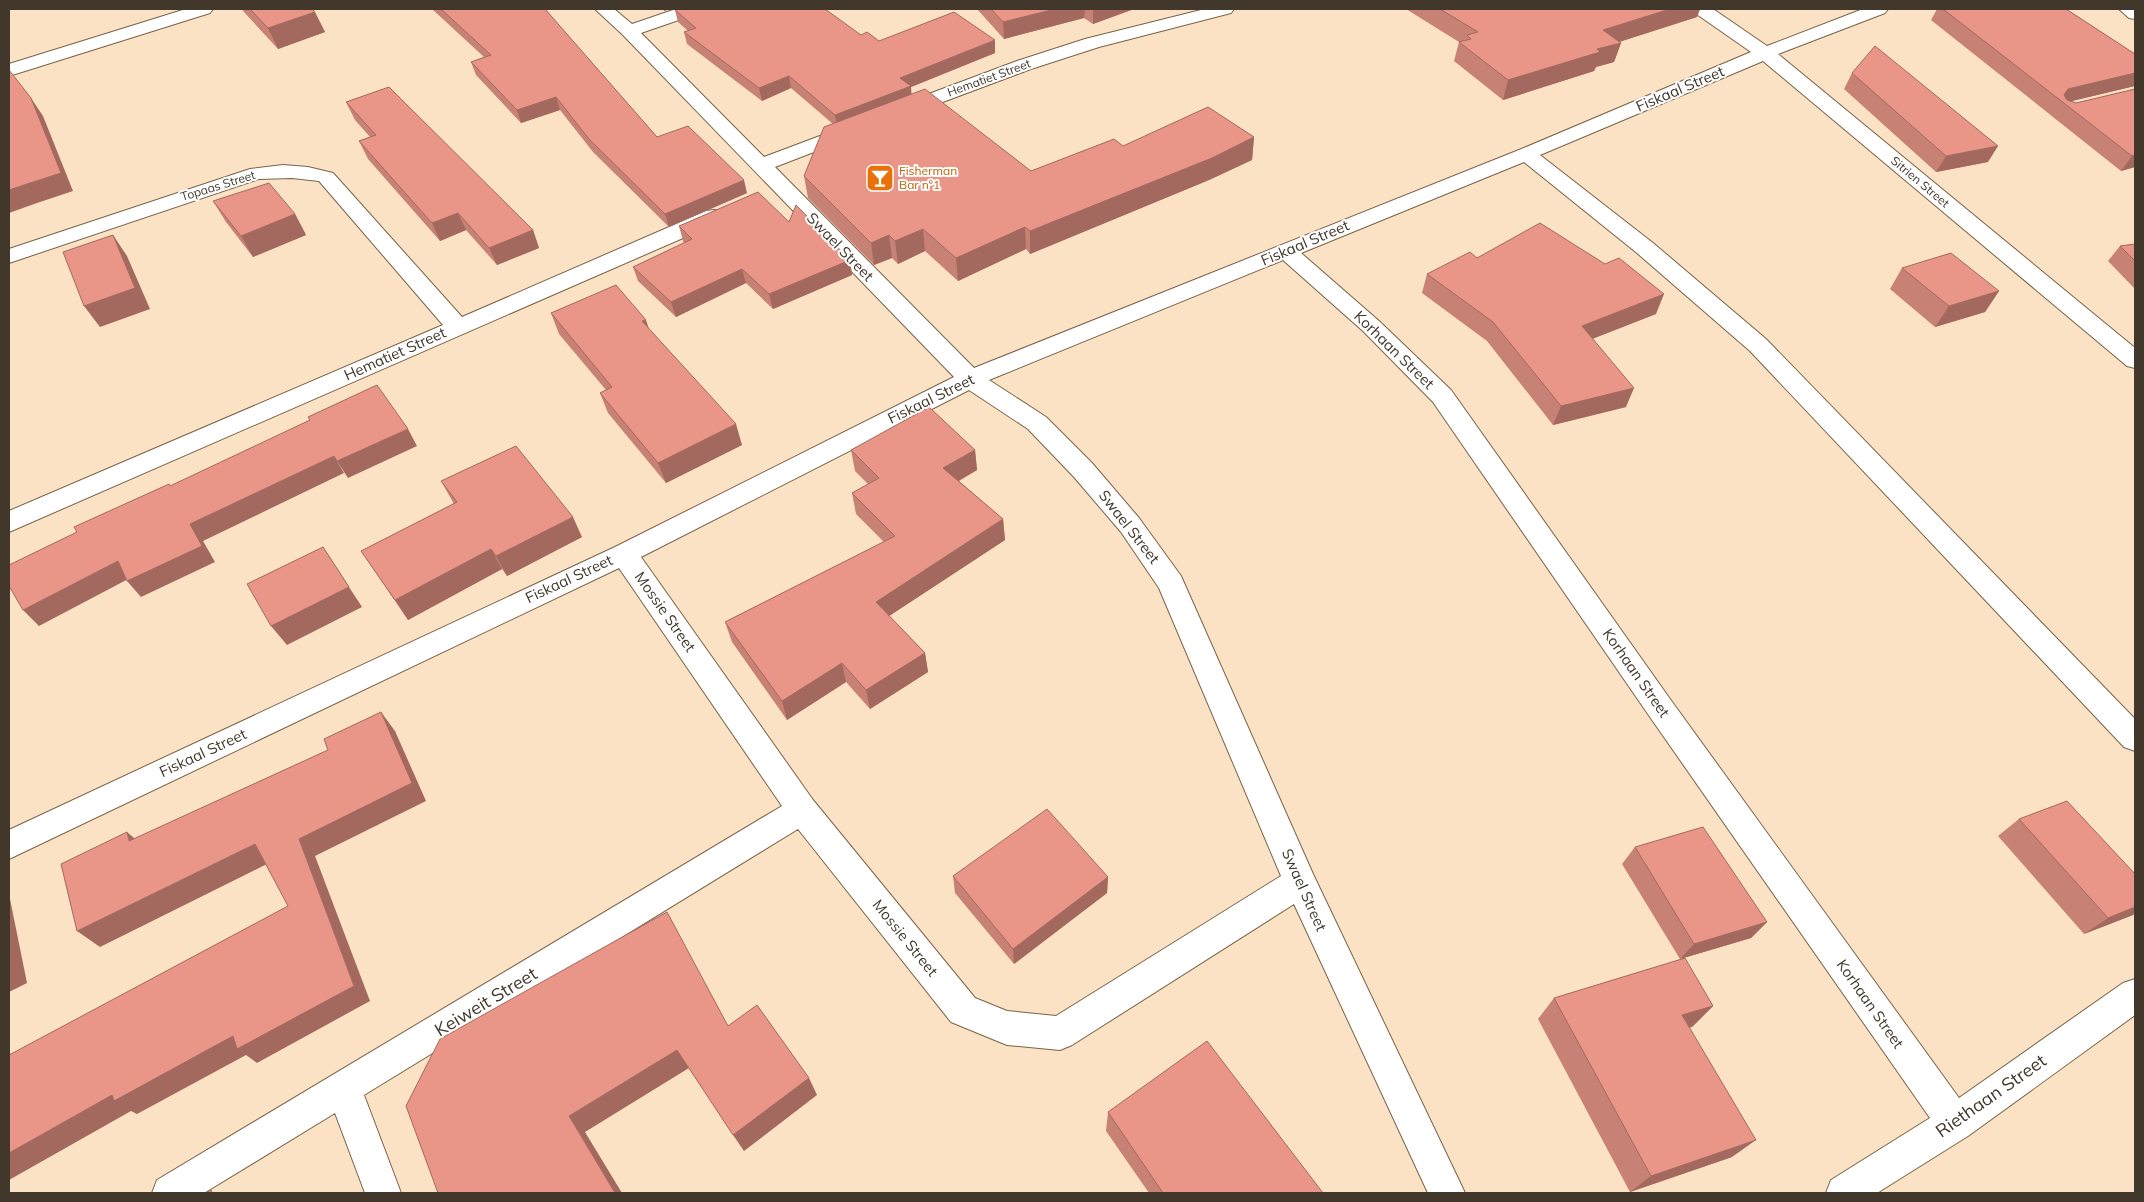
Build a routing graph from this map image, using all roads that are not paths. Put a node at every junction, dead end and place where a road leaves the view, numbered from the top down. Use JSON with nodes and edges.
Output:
{"nodes":[{"id":1,"x":204,"y":9,"type":"edge"},
{"id":2,"x":604,"y":9,"type":"edge"},
{"id":3,"x":693,"y":9,"type":"edge"},
{"id":4,"x":1225,"y":9,"type":"edge"},
{"id":5,"x":1701,"y":9,"type":"edge"},
{"id":6,"x":1879,"y":9,"type":"edge"},
{"id":7,"x":2128,"y":9,"type":"edge"},
{"id":8,"x":2135,"y":14,"type":"edge"},
{"id":9,"x":629,"y":31,"type":"junction"},
{"id":10,"x":1765,"y":53,"type":"junction"},
{"id":11,"x":9,"y":70,"type":"edge"},
{"id":12,"x":887,"y":117,"type":"edge"},
{"id":13,"x":869,"y":124,"type":"edge"},
{"id":14,"x":1526,"y":154,"type":"junction"},
{"id":15,"x":760,"y":166,"type":"junction"},
{"id":16,"x":735,"y":208,"type":"edge"},
{"id":17,"x":1286,"y":251,"type":"junction"},
{"id":18,"x":9,"y":256,"type":"edge"},
{"id":19,"x":458,"y":327,"type":"junction"},
{"id":20,"x":2135,"y":360,"type":"edge"},
{"id":21,"x":970,"y":379,"type":"junction"},
{"id":22,"x":9,"y":522,"type":"edge"},
{"id":23,"x":624,"y":554,"type":"junction"},
{"id":24,"x":2135,"y":738,"type":"edge"},
{"id":25,"x":802,"y":810,"type":"junction"},
{"id":26,"x":9,"y":844,"type":"edge"},
{"id":27,"x":1300,"y":882,"type":"junction"},
{"id":28,"x":2135,"y":995,"type":"edge"},
{"id":29,"x":344,"y":1088,"type":"junction"},
{"id":30,"x":1954,"y":1123,"type":"junction"},
{"id":31,"x":170,"y":1193,"type":"edge"},
{"id":32,"x":383,"y":1193,"type":"edge"},
{"id":33,"x":1447,"y":1193,"type":"edge"},
{"id":34,"x":1844,"y":1193,"type":"edge"}],
"edges":[{"from":1,"to":11,"type":"street"},
{"from":2,"to":9,"type":"street","name":"Swael Street"},
{"from":3,"to":9,"type":"street"},
{"from":4,"to":12,"type":"street","name":"Hematiet Street"},
{"from":5,"to":10,"type":"street","name":"Sitrien Street"},
{"from":6,"to":10,"type":"street","name":"Fiskaal Street"},
{"from":7,"to":8,"type":"street"},
{"from":9,"to":15,"type":"street","name":"Swael Street"},
{"from":10,"to":14,"type":"street","name":"Fiskaal Street"},
{"from":10,"to":20,"type":"street","name":"Sitrien Street"},
{"from":13,"to":15,"type":"street"},
{"from":14,"to":17,"type":"street","name":"Fiskaal Street"},
{"from":14,"to":24,"type":"street"},
{"from":15,"to":21,"type":"street","name":"Swael Street"},
{"from":16,"to":19,"type":"street","name":"Hematiet Street"},
{"from":17,"to":21,"type":"street","name":"Fiskaal Street"},
{"from":17,"to":30,"type":"street","name":"Korhaan Street"},
{"from":18,"to":19,"type":"street","name":"Topaas Street"},
{"from":19,"to":22,"type":"street","name":"Hematiet Street"},
{"from":21,"to":23,"type":"street","name":"Fiskaal Street"},
{"from":21,"to":27,"type":"street","name":"Swael Street"},
{"from":23,"to":25,"type":"street","name":"Mossie Street"},
{"from":23,"to":26,"type":"street","name":"Fiskaal Street"},
{"from":25,"to":27,"type":"street","name":"Mossie Street"},
{"from":25,"to":29,"type":"street","name":"Keiweit Street"},
{"from":27,"to":33,"type":"street","name":"Swael Street"},
{"from":28,"to":30,"type":"street","name":"Riethaan Street"},
{"from":29,"to":31,"type":"street","name":"Keiweit Street"},
{"from":29,"to":32,"type":"street"},
{"from":30,"to":34,"type":"street","name":"Riethaan Street"}]}
